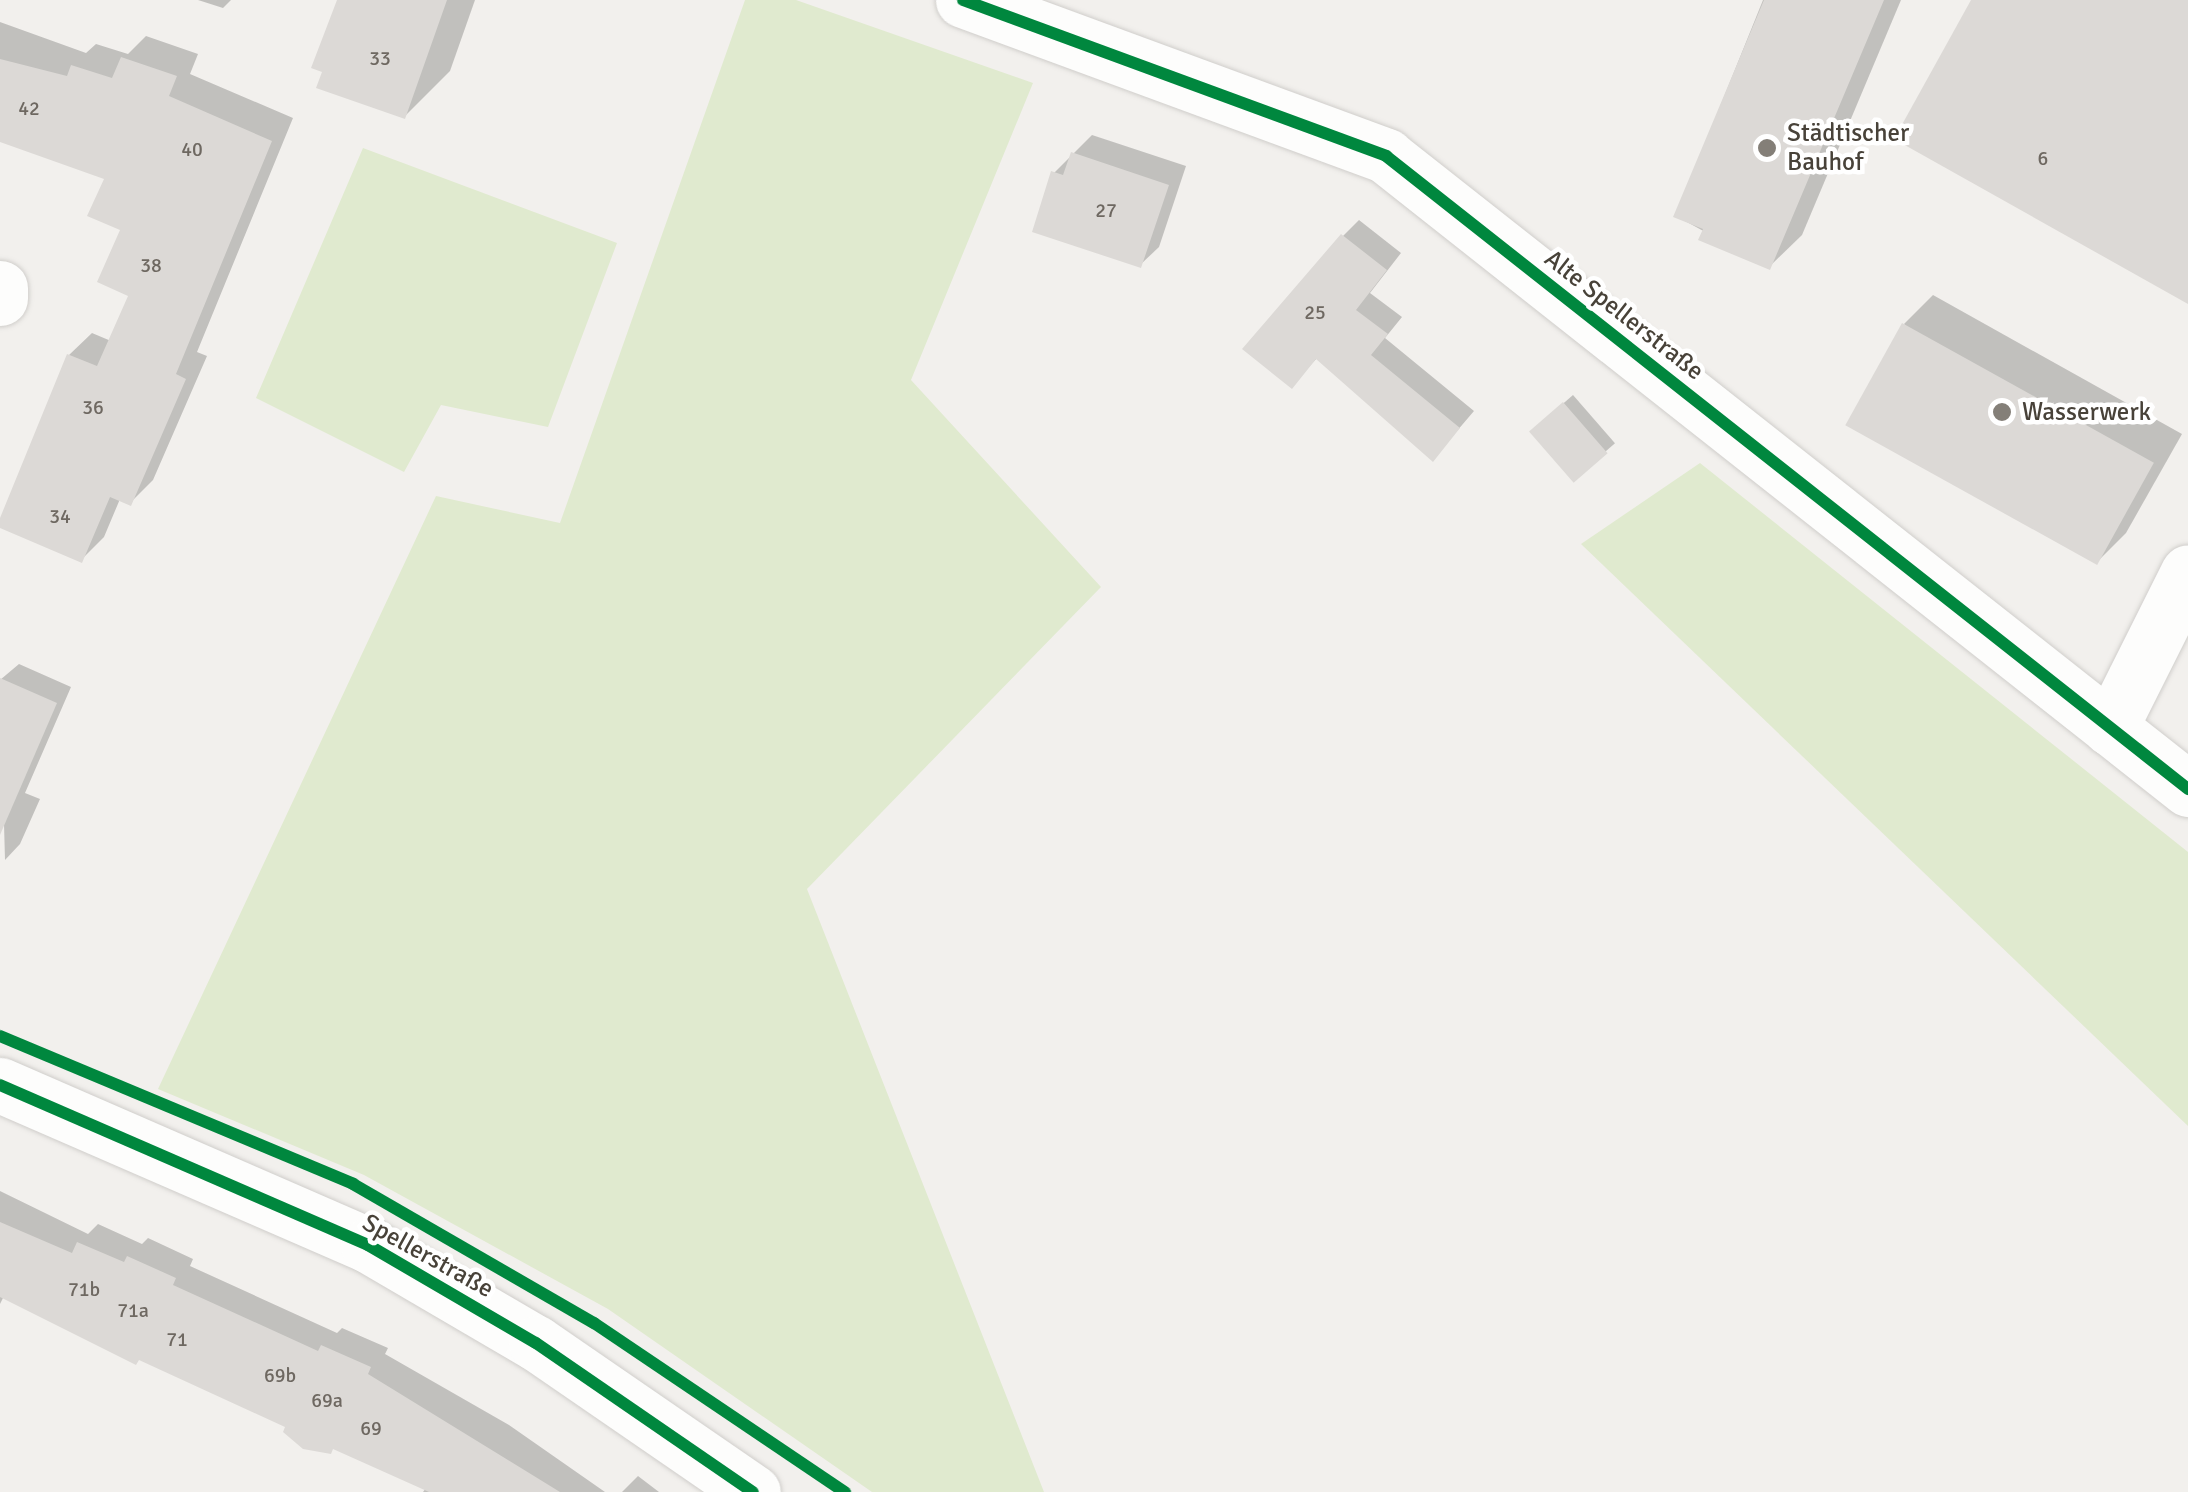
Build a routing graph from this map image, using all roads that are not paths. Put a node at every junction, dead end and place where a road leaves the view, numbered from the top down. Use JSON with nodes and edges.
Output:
{"nodes":[{"id":1,"x":963,"y":0,"type":"edge"},
{"id":2,"x":0,"y":288,"type":"edge"},
{"id":3,"x":0,"y":298,"type":"edge"},
{"id":4,"x":2188,"y":572,"type":"edge"},
{"id":5,"x":2110,"y":728,"type":"junction"},
{"id":6,"x":2188,"y":789,"type":"edge"},
{"id":7,"x":0,"y":1085,"type":"edge"},
{"id":8,"x":753,"y":1492,"type":"edge"}],
"edges":[{"from":1,"to":5,"type":"street","name":"Alte Spellerstraße"},
{"from":2,"to":3,"type":"street"},
{"from":4,"to":5,"type":"street"},
{"from":5,"to":6,"type":"street","name":"Alte Spellerstraße"},
{"from":7,"to":8,"type":"street","name":"Spellerstraße"}]}
